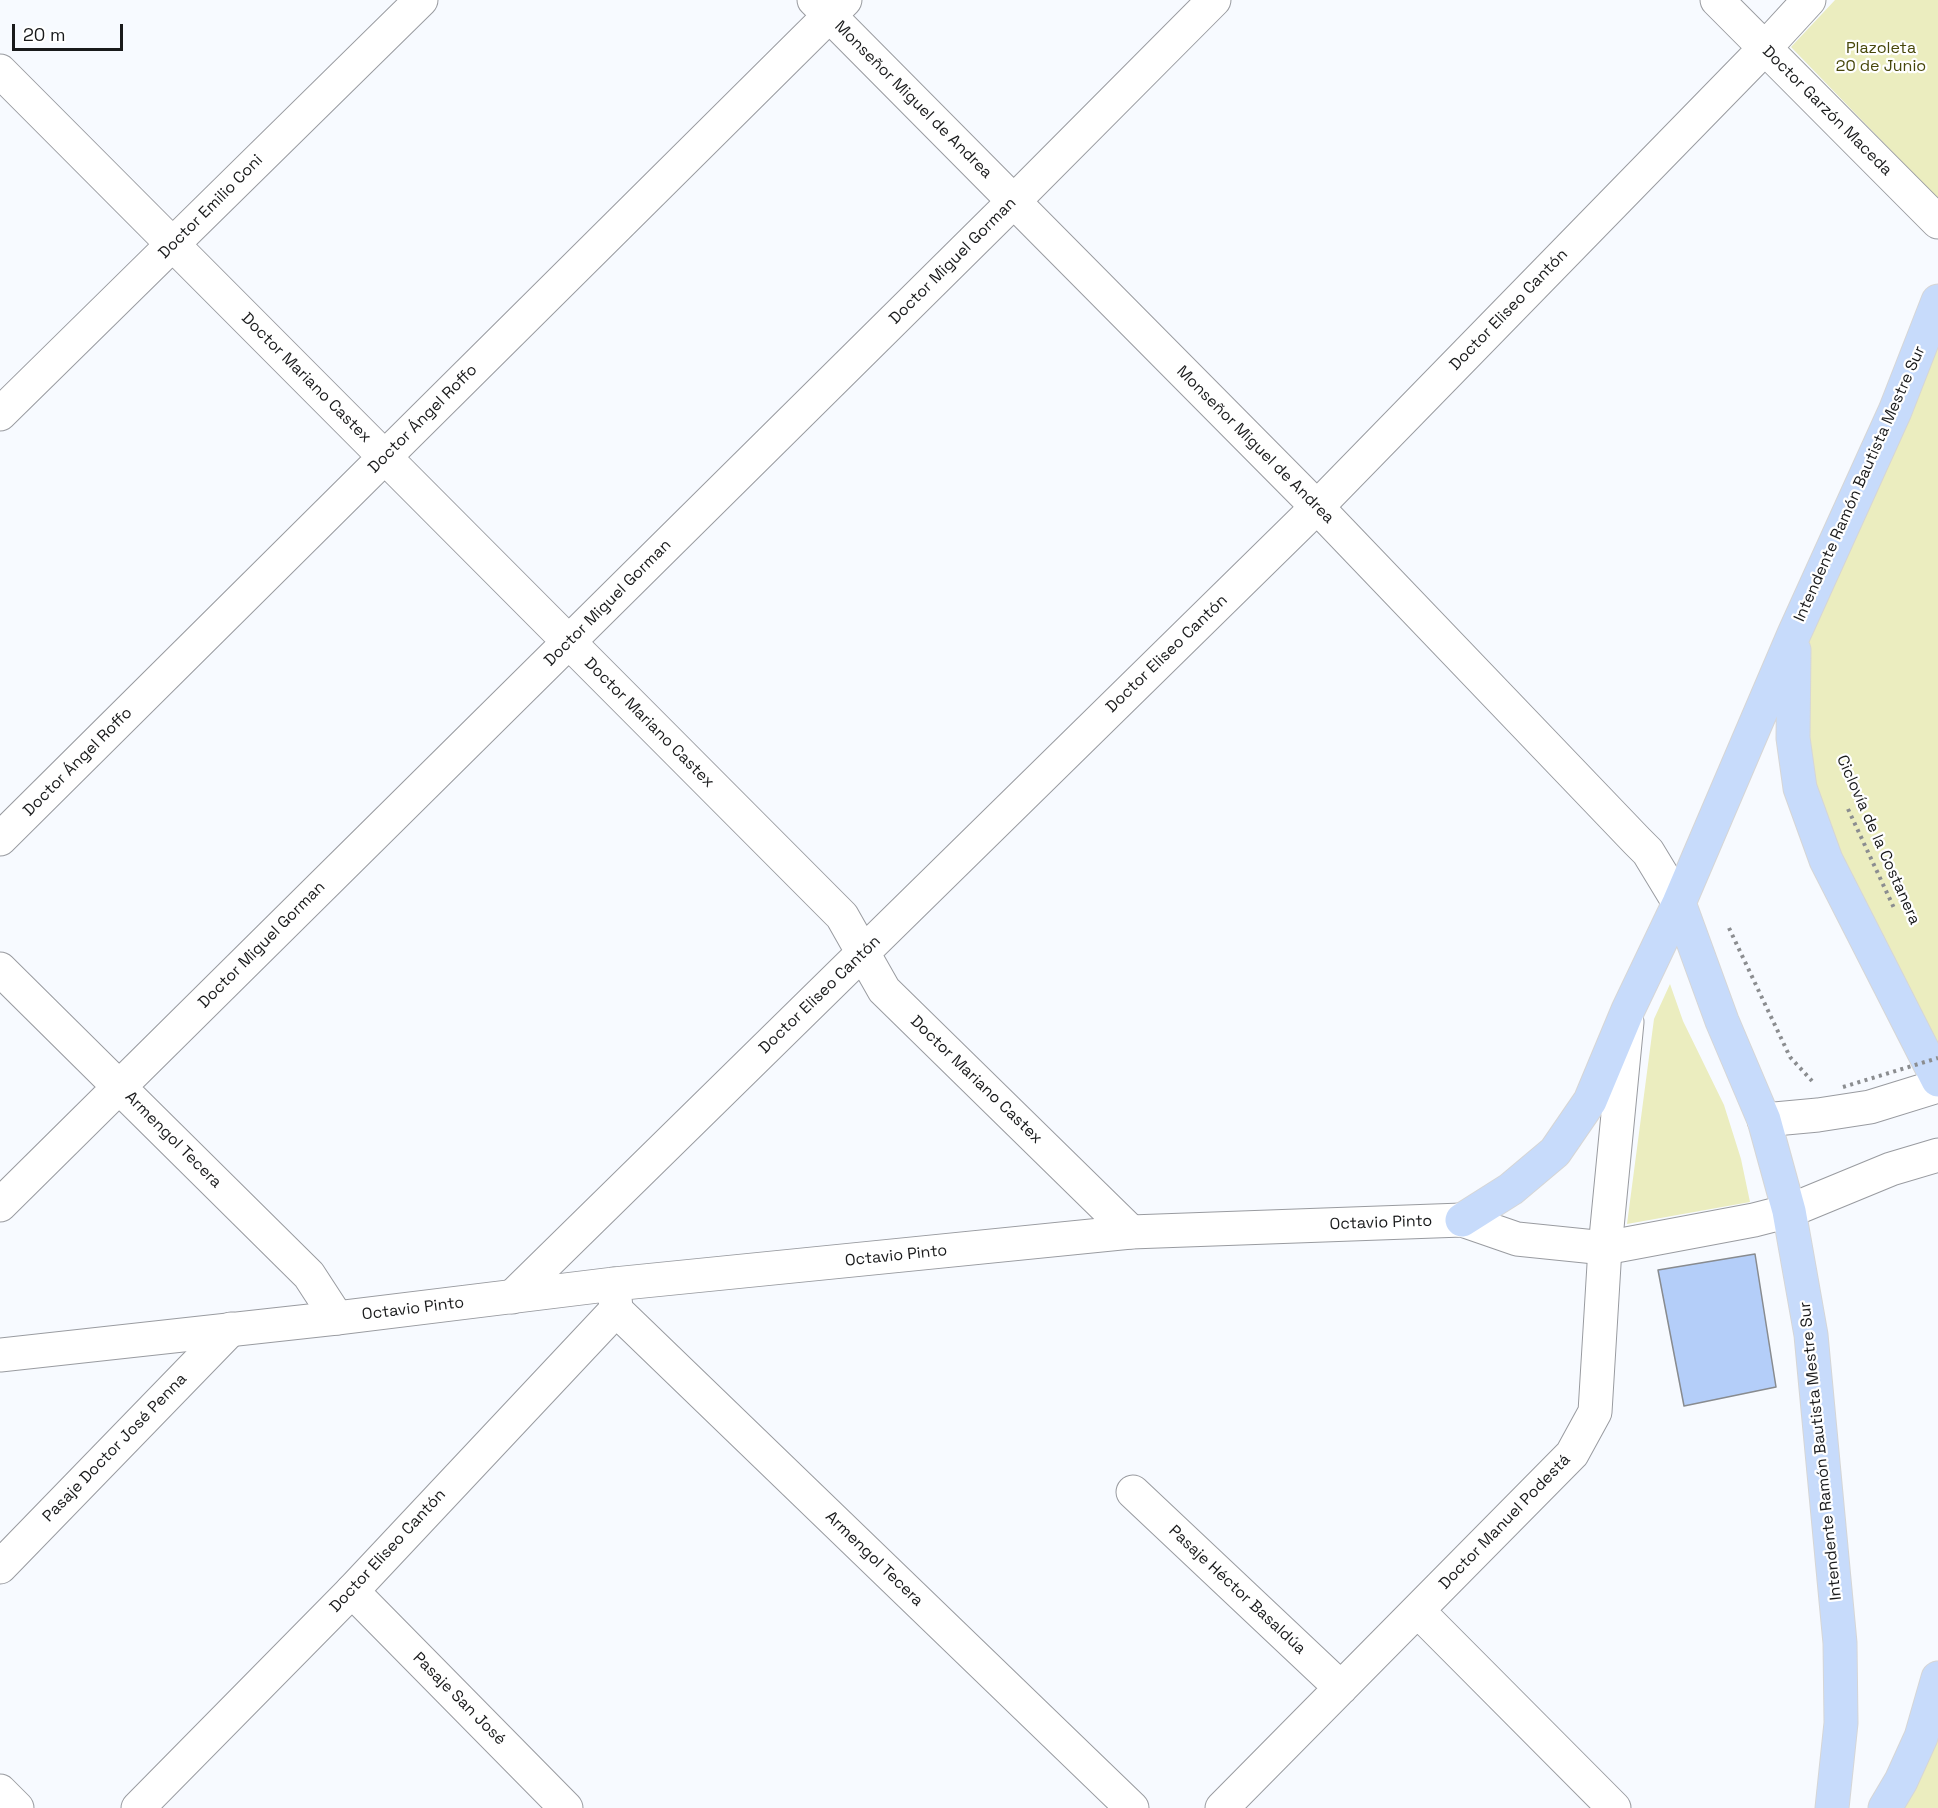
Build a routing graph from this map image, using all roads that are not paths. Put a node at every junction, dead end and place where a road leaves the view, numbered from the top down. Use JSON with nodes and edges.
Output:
{"nodes":[{"id":1,"x":421,"y":0,"type":"edge"},
{"id":2,"x":1214,"y":0,"type":"edge"},
{"id":3,"x":1717,"y":0,"type":"edge"},
{"id":4,"x":1809,"y":0,"type":"edge"},
{"id":5,"x":830,"y":5,"type":"edge"},
{"id":6,"x":1764,"y":49,"type":"junction"},
{"id":7,"x":0,"y":71,"type":"edge"},
{"id":8,"x":1014,"y":201,"type":"junction"},
{"id":9,"x":1938,"y":222,"type":"edge"},
{"id":10,"x":173,"y":244,"type":"junction"},
{"id":11,"x":1938,"y":301,"type":"edge"},
{"id":12,"x":0,"y":414,"type":"edge"},
{"id":13,"x":385,"y":457,"type":"junction"},
{"id":14,"x":1317,"y":507,"type":"junction"},
{"id":15,"x":1794,"y":634,"type":"junction"},
{"id":16,"x":569,"y":642,"type":"junction"},
{"id":17,"x":0,"y":839,"type":"edge"},
{"id":18,"x":1679,"y":903,"type":"junction"},
{"id":19,"x":862,"y":952,"type":"junction"},
{"id":20,"x":0,"y":969,"type":"edge"},
{"id":21,"x":1628,"y":1010,"type":"junction"},
{"id":22,"x":1938,"y":1080,"type":"edge"},
{"id":23,"x":1938,"y":1086,"type":"edge"},
{"id":24,"x":119,"y":1087,"type":"junction"},
{"id":25,"x":1764,"y":1120,"type":"junction"},
{"id":26,"x":1938,"y":1155,"type":"edge"},
{"id":27,"x":0,"y":1205,"type":"edge"},
{"id":28,"x":1789,"y":1211,"type":"junction"},
{"id":29,"x":1462,"y":1220,"type":"junction"},
{"id":30,"x":1131,"y":1232,"type":"junction"},
{"id":31,"x":1605,"y":1248,"type":"junction"},
{"id":32,"x":512,"y":1297,"type":"junction"},
{"id":33,"x":615,"y":1297,"type":"junction"},
{"id":34,"x":337,"y":1318,"type":"junction"},
{"id":35,"x":231,"y":1329,"type":"junction"},
{"id":36,"x":0,"y":1355,"type":"edge"},
{"id":37,"x":1133,"y":1492,"type":"dead end"},
{"id":38,"x":0,"y":1567,"type":"edge"},
{"id":39,"x":352,"y":1591,"type":"junction"},
{"id":40,"x":1418,"y":1611,"type":"junction"},
{"id":41,"x":1938,"y":1678,"type":"edge"},
{"id":42,"x":1341,"y":1688,"type":"junction"},
{"id":43,"x":0,"y":1791,"type":"edge"},
{"id":44,"x":17,"y":1808,"type":"edge"},
{"id":45,"x":138,"y":1808,"type":"edge"},
{"id":46,"x":566,"y":1808,"type":"edge"},
{"id":47,"x":1132,"y":1808,"type":"edge"},
{"id":48,"x":1222,"y":1808,"type":"edge"},
{"id":49,"x":1614,"y":1808,"type":"edge"},
{"id":50,"x":1832,"y":1808,"type":"edge"},
{"id":51,"x":1885,"y":1808,"type":"edge"}],
"edges":[{"from":1,"to":10,"type":"street","name":"Doctor Emilio Coni"},
{"from":2,"to":8,"type":"street","name":"Doctor Miguel Gorman"},
{"from":3,"to":6,"type":"street","name":"Doctor Garzón Maceda"},
{"from":4,"to":6,"type":"street","name":"Doctor Eliseo Cantón"},
{"from":5,"to":8,"type":"street","name":"Monseñor Miguel de Andrea"},
{"from":5,"to":13,"type":"street","name":"Doctor Ángel Roffo"},
{"from":6,"to":9,"type":"street","name":"Doctor Garzón Maceda"},
{"from":6,"to":14,"type":"street","name":"Doctor Eliseo Cantón"},
{"from":7,"to":10,"type":"street","name":"Doctor Mariano Castex"},
{"from":8,"to":14,"type":"street","name":"Monseñor Miguel de Andrea"},
{"from":8,"to":16,"type":"street","name":"Doctor Miguel Gorman"},
{"from":10,"to":12,"type":"street","name":"Doctor Emilio Coni"},
{"from":10,"to":13,"type":"street","name":"Doctor Mariano Castex"},
{"from":11,"to":15,"type":"main road","name":"Intendente Ramón Bautista Mestre Sur"},
{"from":13,"to":16,"type":"street","name":"Doctor Mariano Castex"},
{"from":13,"to":17,"type":"street","name":"Doctor Ángel Roffo"},
{"from":14,"to":18,"type":"street","name":"Monseñor Miguel de Andrea"},
{"from":14,"to":19,"type":"street","name":"Doctor Eliseo Cantón"},
{"from":15,"to":18,"type":"main road","name":"Intendente Ramón Bautista Mestre Sur"},
{"from":15,"to":22,"type":"main road","name":"Intendente Ramón Bautista Mestre Sur"},
{"from":16,"to":19,"type":"street","name":"Doctor Mariano Castex"},
{"from":16,"to":24,"type":"street","name":"Doctor Miguel Gorman"},
{"from":18,"to":21,"type":"main road"},
{"from":18,"to":25,"type":"main road","name":"Intendente Ramón Bautista Mestre Sur"},
{"from":19,"to":30,"type":"street","name":"Doctor Mariano Castex"},
{"from":19,"to":32,"type":"street","name":"Doctor Eliseo Cantón"},
{"from":20,"to":24,"type":"street","name":"Armengol Tecera"},
{"from":21,"to":29,"type":"main road"},
{"from":21,"to":31,"type":"street","name":"Doctor Manuel Podestá"},
{"from":23,"to":25,"type":"street"},
{"from":24,"to":27,"type":"street","name":"Doctor Miguel Gorman"},
{"from":24,"to":34,"type":"street","name":"Armengol Tecera"},
{"from":25,"to":28,"type":"main road","name":"Intendente Ramón Bautista Mestre Sur"},
{"from":26,"to":28,"type":"street","name":"Octavio Pinto"},
{"from":28,"to":31,"type":"street","name":"Octavio Pinto"},
{"from":28,"to":50,"type":"main road","name":"Intendente Ramón Bautista Mestre Sur"},
{"from":29,"to":30,"type":"street","name":"Octavio Pinto"},
{"from":29,"to":31,"type":"street","name":"Octavio Pinto"},
{"from":30,"to":33,"type":"street","name":"Octavio Pinto"},
{"from":31,"to":40,"type":"street","name":"Doctor Manuel Podestá"},
{"from":32,"to":33,"type":"street","name":"Octavio Pinto"},
{"from":32,"to":34,"type":"street","name":"Octavio Pinto"},
{"from":33,"to":39,"type":"street","name":"Doctor Eliseo Cantón"},
{"from":33,"to":47,"type":"street","name":"Armengol Tecera"},
{"from":34,"to":35,"type":"street","name":"Octavio Pinto"},
{"from":35,"to":36,"type":"street","name":"Octavio Pinto"},
{"from":35,"to":38,"type":"street","name":"Pasaje Doctor José Penna"},
{"from":37,"to":42,"type":"street","name":"Pasaje Héctor Basaldúa"},
{"from":39,"to":45,"type":"street","name":"Doctor Eliseo Cantón"},
{"from":39,"to":46,"type":"street","name":"Pasaje San José"},
{"from":40,"to":42,"type":"street","name":"Doctor Manuel Podestá"},
{"from":40,"to":49,"type":"street"},
{"from":41,"to":51,"type":"main road"},
{"from":42,"to":48,"type":"street","name":"Doctor Manuel Podestá"},
{"from":43,"to":44,"type":"street"}]}
